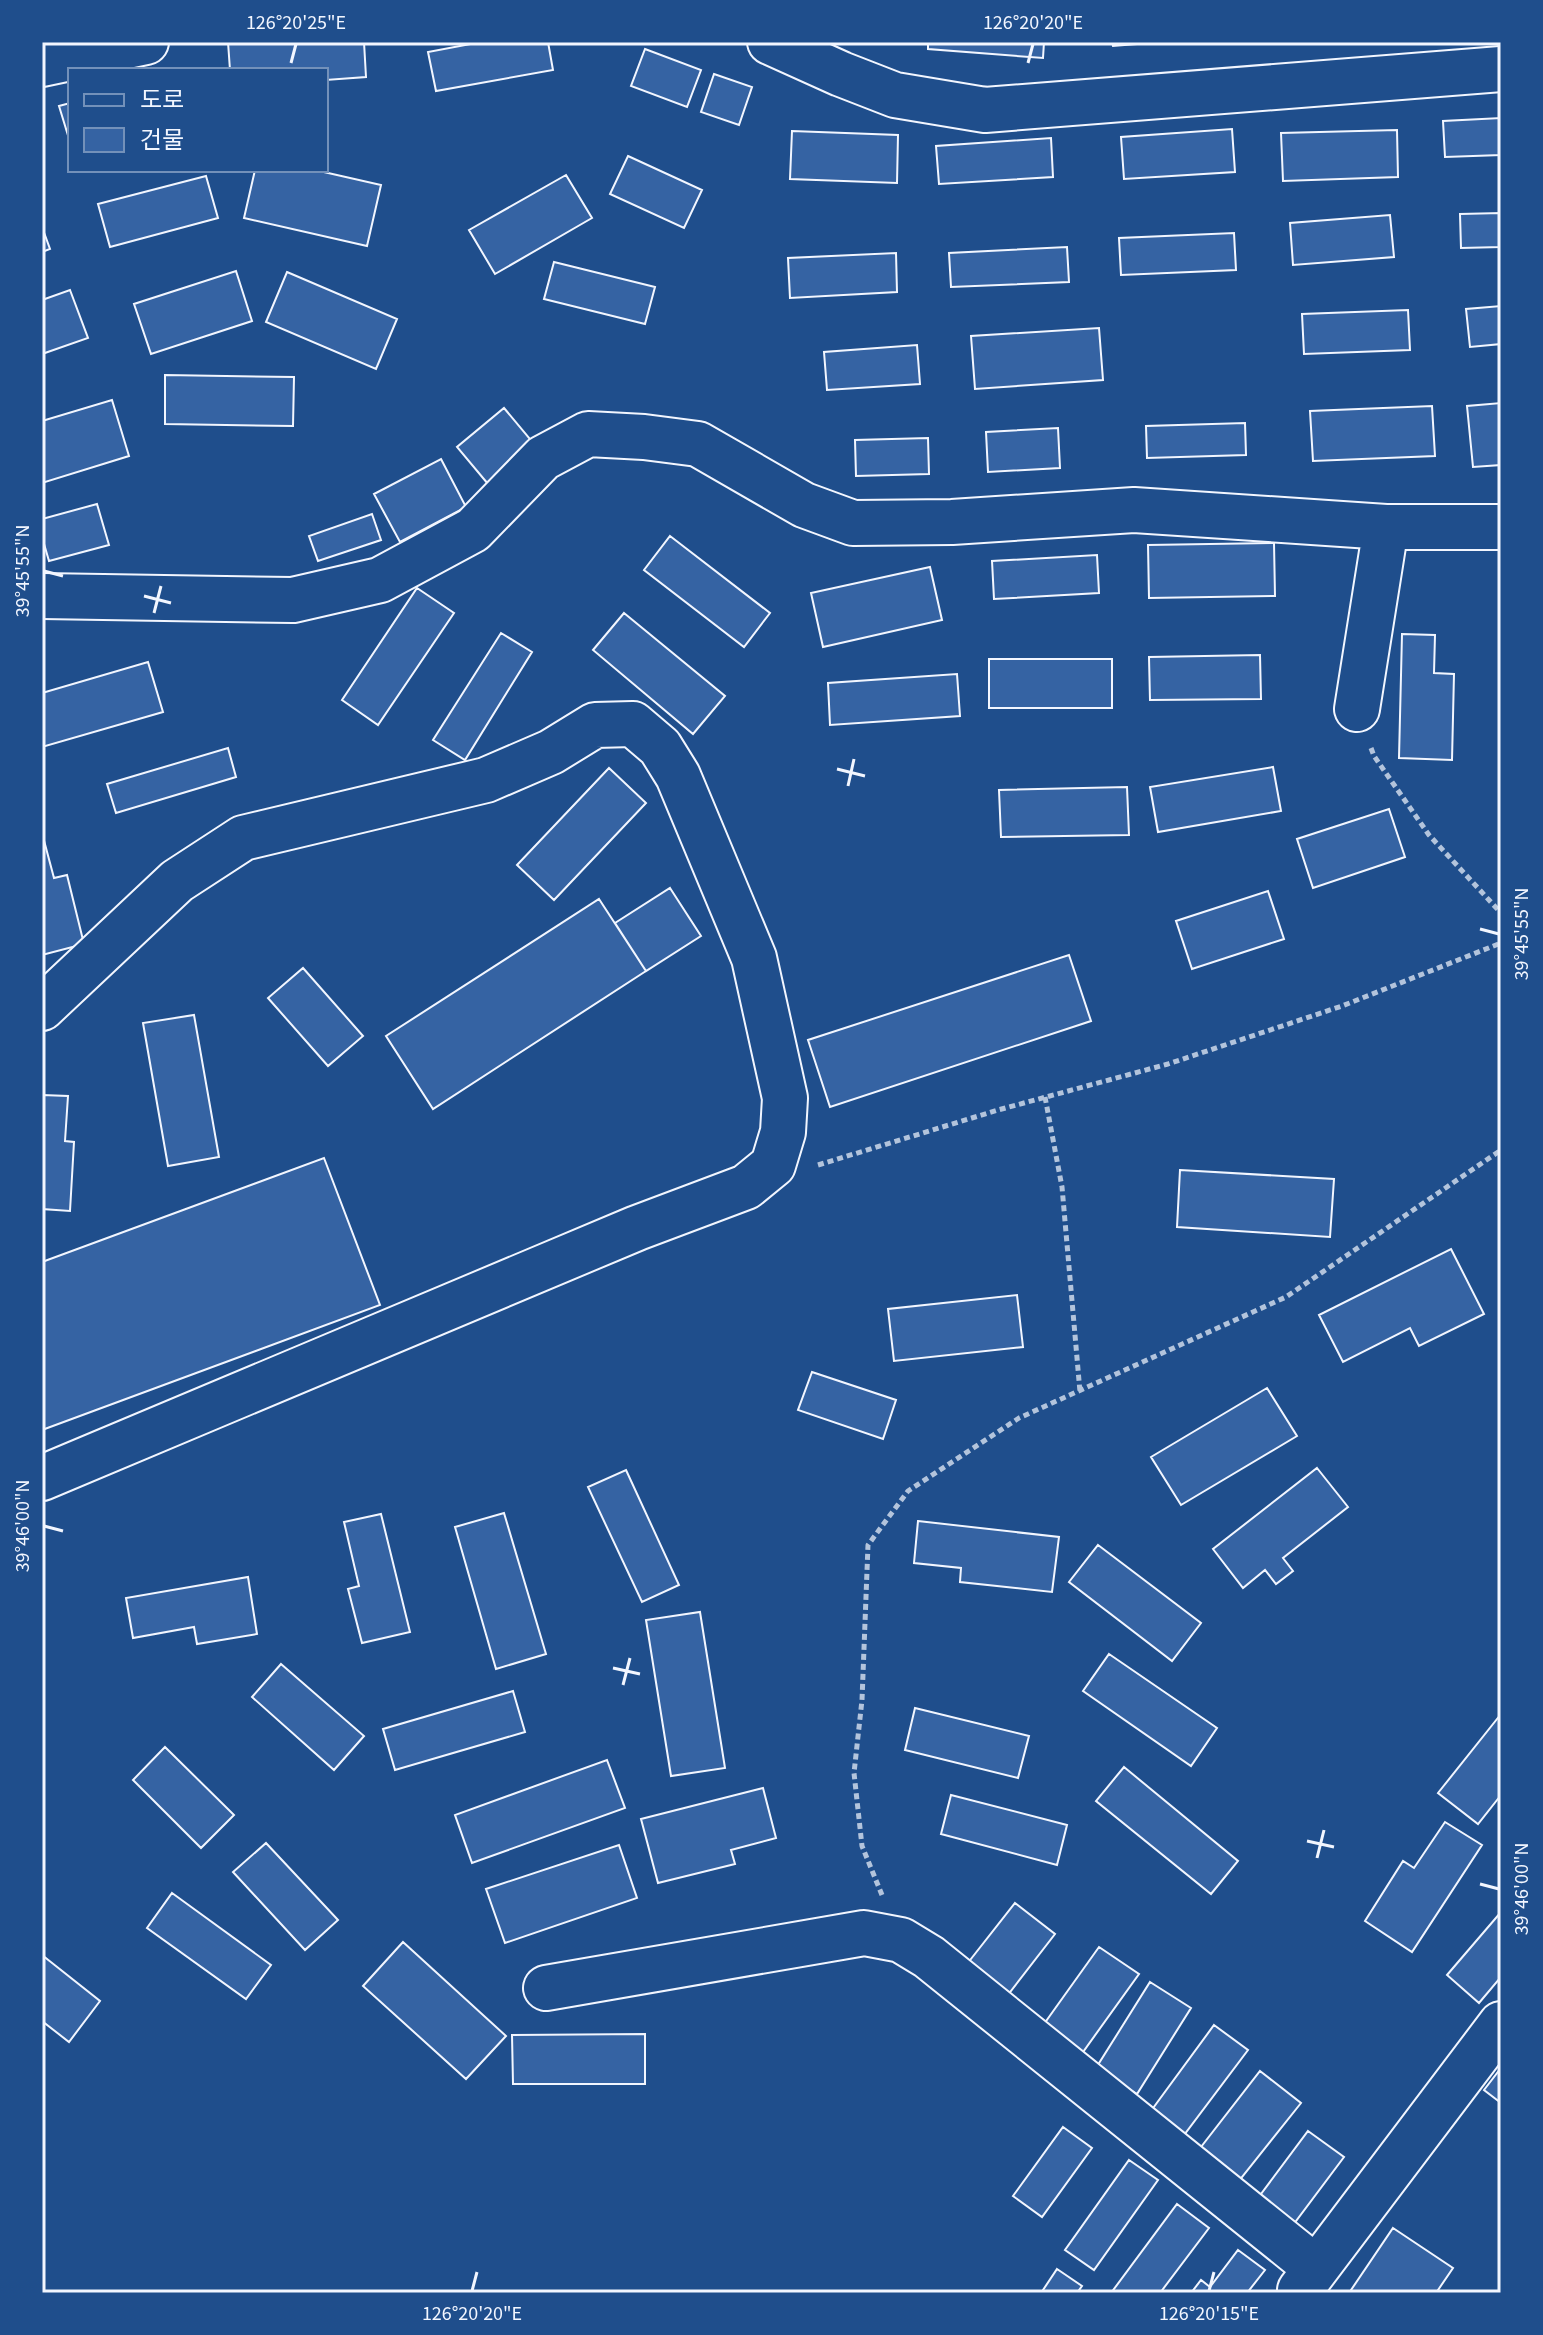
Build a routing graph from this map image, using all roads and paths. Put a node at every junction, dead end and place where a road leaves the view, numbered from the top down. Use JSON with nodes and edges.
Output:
{"nodes":[{"id":1,"x":146,"y":42,"type":"edge"},
{"id":2,"x":770,"y":42,"type":"edge"},
{"id":3,"x":42,"y":64,"type":"edge"},
{"id":4,"x":1501,"y":69,"type":"edge"},
{"id":5,"x":1386,"y":527,"type":"junction"},
{"id":6,"x":1501,"y":527,"type":"edge"},
{"id":7,"x":42,"y":596,"type":"edge"},
{"id":8,"x":1357,"y":709,"type":"joint"},
{"id":9,"x":1501,"y":913,"type":"edge"},
{"id":10,"x":1501,"y":943,"type":"edge"},
{"id":11,"x":42,"y":1008,"type":"edge"},
{"id":12,"x":1045,"y":1097,"type":"junction"},
{"id":13,"x":1501,"y":1150,"type":"edge"},
{"id":14,"x":746,"y":1187,"type":"junction"},
{"id":15,"x":1080,"y":1392,"type":"junction"},
{"id":16,"x":42,"y":1478,"type":"edge"},
{"id":17,"x":901,"y":1940,"type":"junction"},
{"id":18,"x":546,"y":1988,"type":"dead end"},
{"id":19,"x":1501,"y":2024,"type":"edge"},
{"id":20,"x":1307,"y":2280,"type":"edge"}],
"edges":[{"from":1,"to":3,"type":"street"},
{"from":2,"to":4,"type":"street"},
{"from":5,"to":6,"type":"street"},
{"from":5,"to":7,"type":"street"},
{"from":5,"to":8,"type":"street"},
{"from":8,"to":9,"type":"path"},
{"from":10,"to":12,"type":"path"},
{"from":11,"to":14,"type":"street"},
{"from":12,"to":14,"type":"path"},
{"from":12,"to":15,"type":"path"},
{"from":13,"to":15,"type":"path"},
{"from":14,"to":16,"type":"street"},
{"from":15,"to":17,"type":"path"},
{"from":17,"to":18,"type":"street"},
{"from":17,"to":20,"type":"street"},
{"from":19,"to":20,"type":"street"}]}
